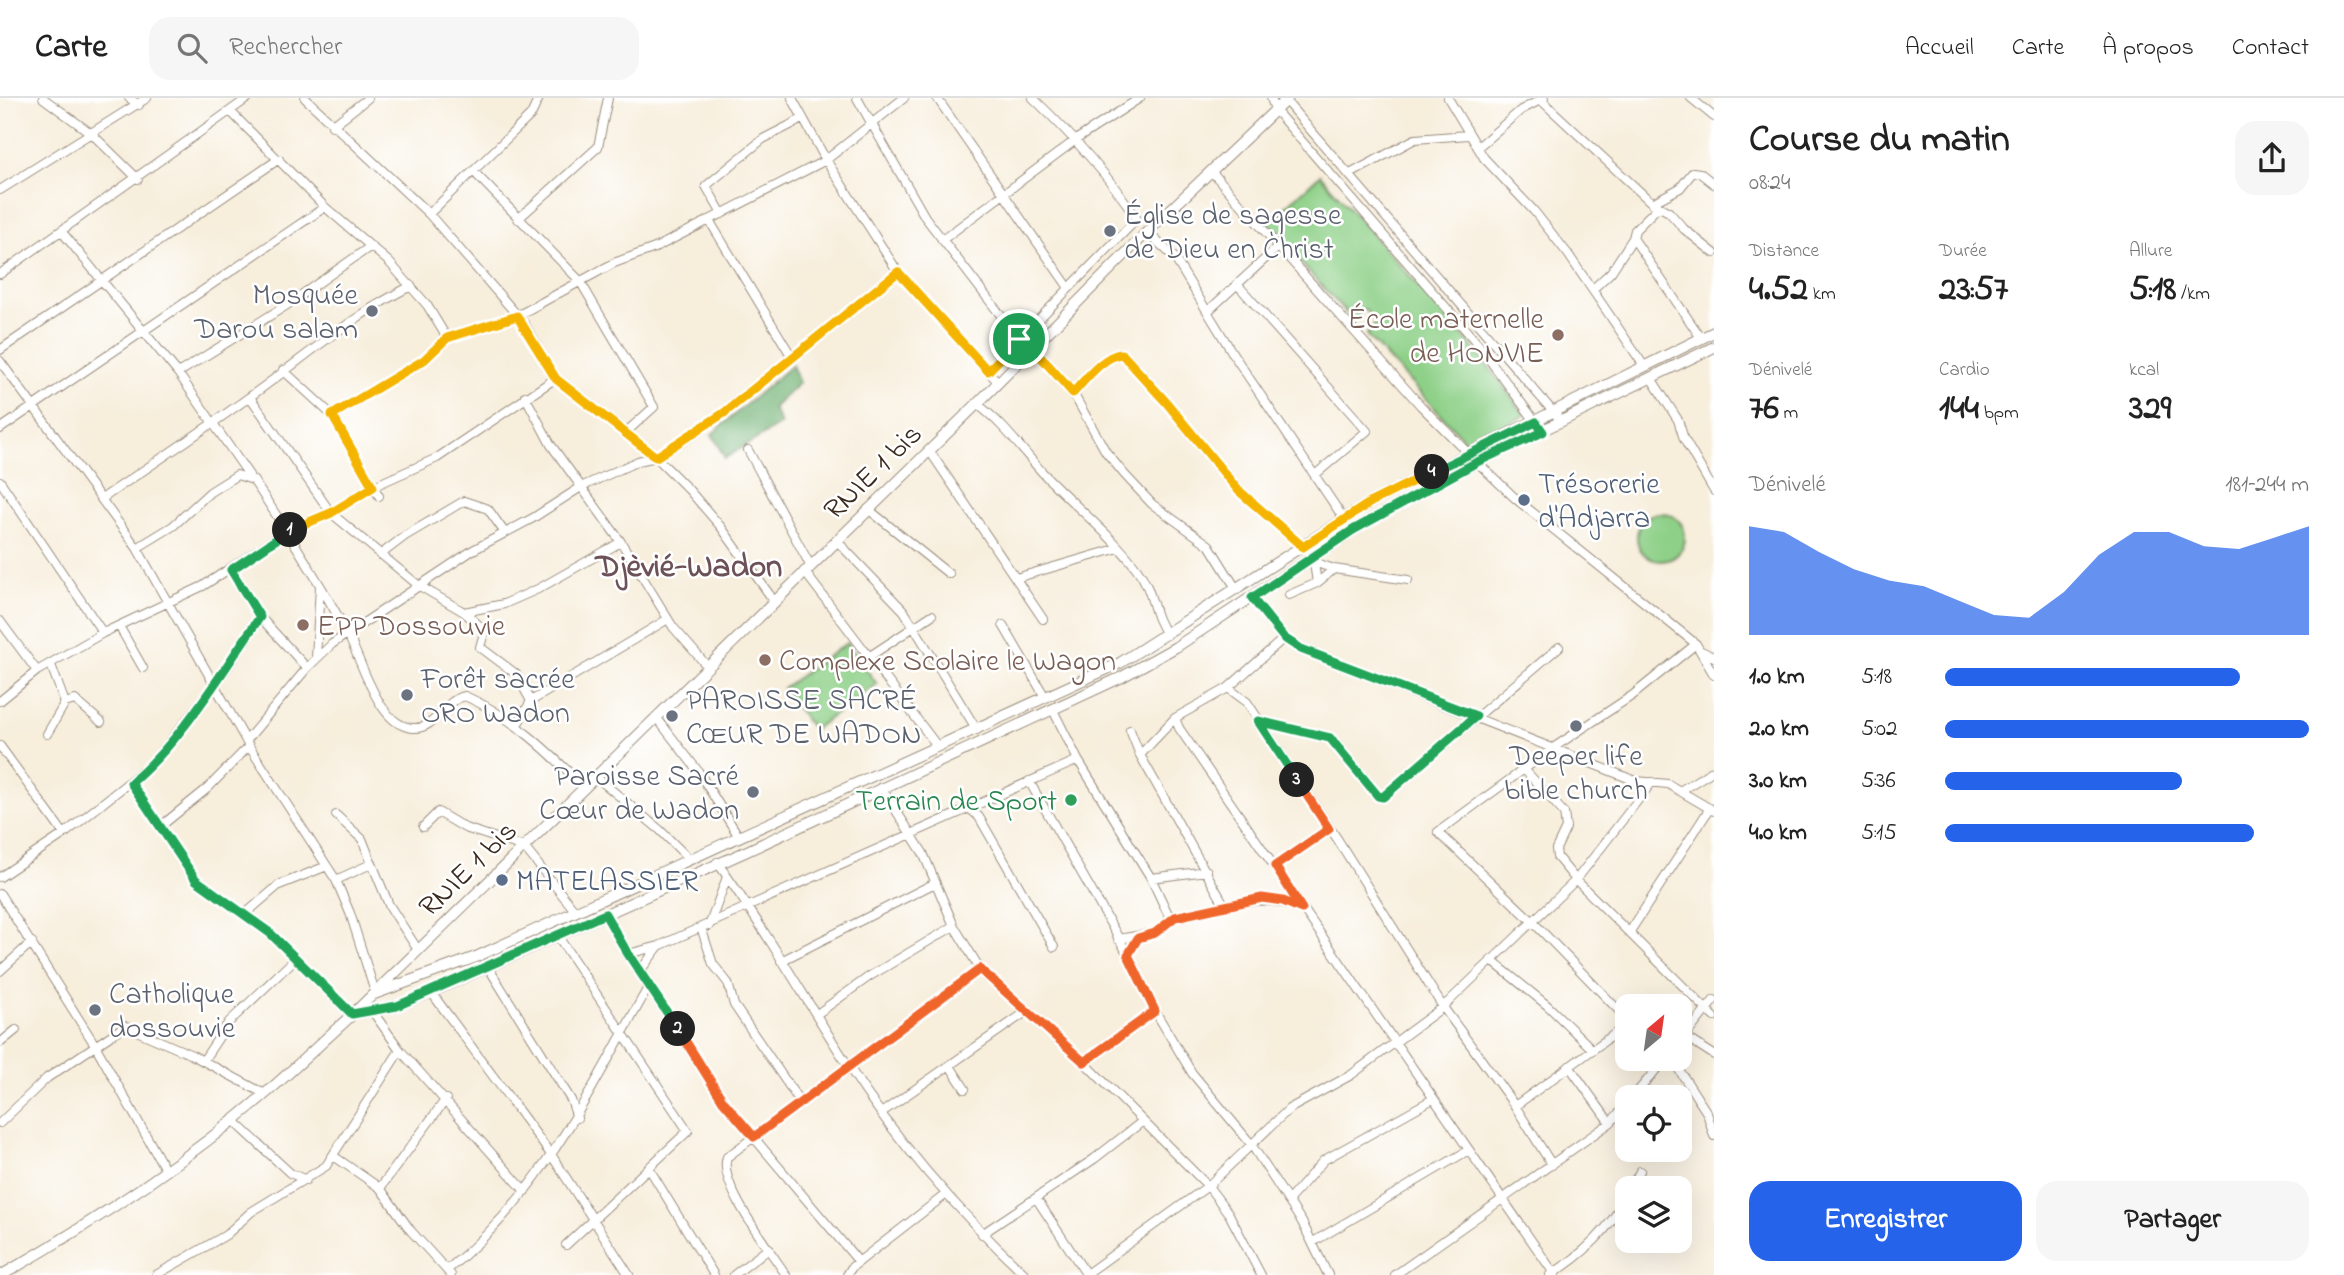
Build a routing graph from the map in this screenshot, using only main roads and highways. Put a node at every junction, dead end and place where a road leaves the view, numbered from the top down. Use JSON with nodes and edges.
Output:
{"nodes":[{"id":1,"x":1285,"y":99,"type":"edge"},
{"id":2,"x":1714,"y":332,"type":"edge"},
{"id":3,"x":1712,"y":352,"type":"edge"},
{"id":4,"x":374,"y":993,"type":"junction"},
{"id":5,"x":352,"y":1014,"type":"junction"},
{"id":6,"x":2,"y":1275,"type":"edge"}],
"edges":[{"from":1,"to":4,"type":"main road","name":"RNIE 1 bis"},
{"from":2,"to":4,"type":"main road"},
{"from":3,"to":5,"type":"main road"},
{"from":4,"to":5,"type":"main road","name":"RNIE 1 bis"},
{"from":5,"to":6,"type":"main road","name":"RNIE 1 bis"}]}
